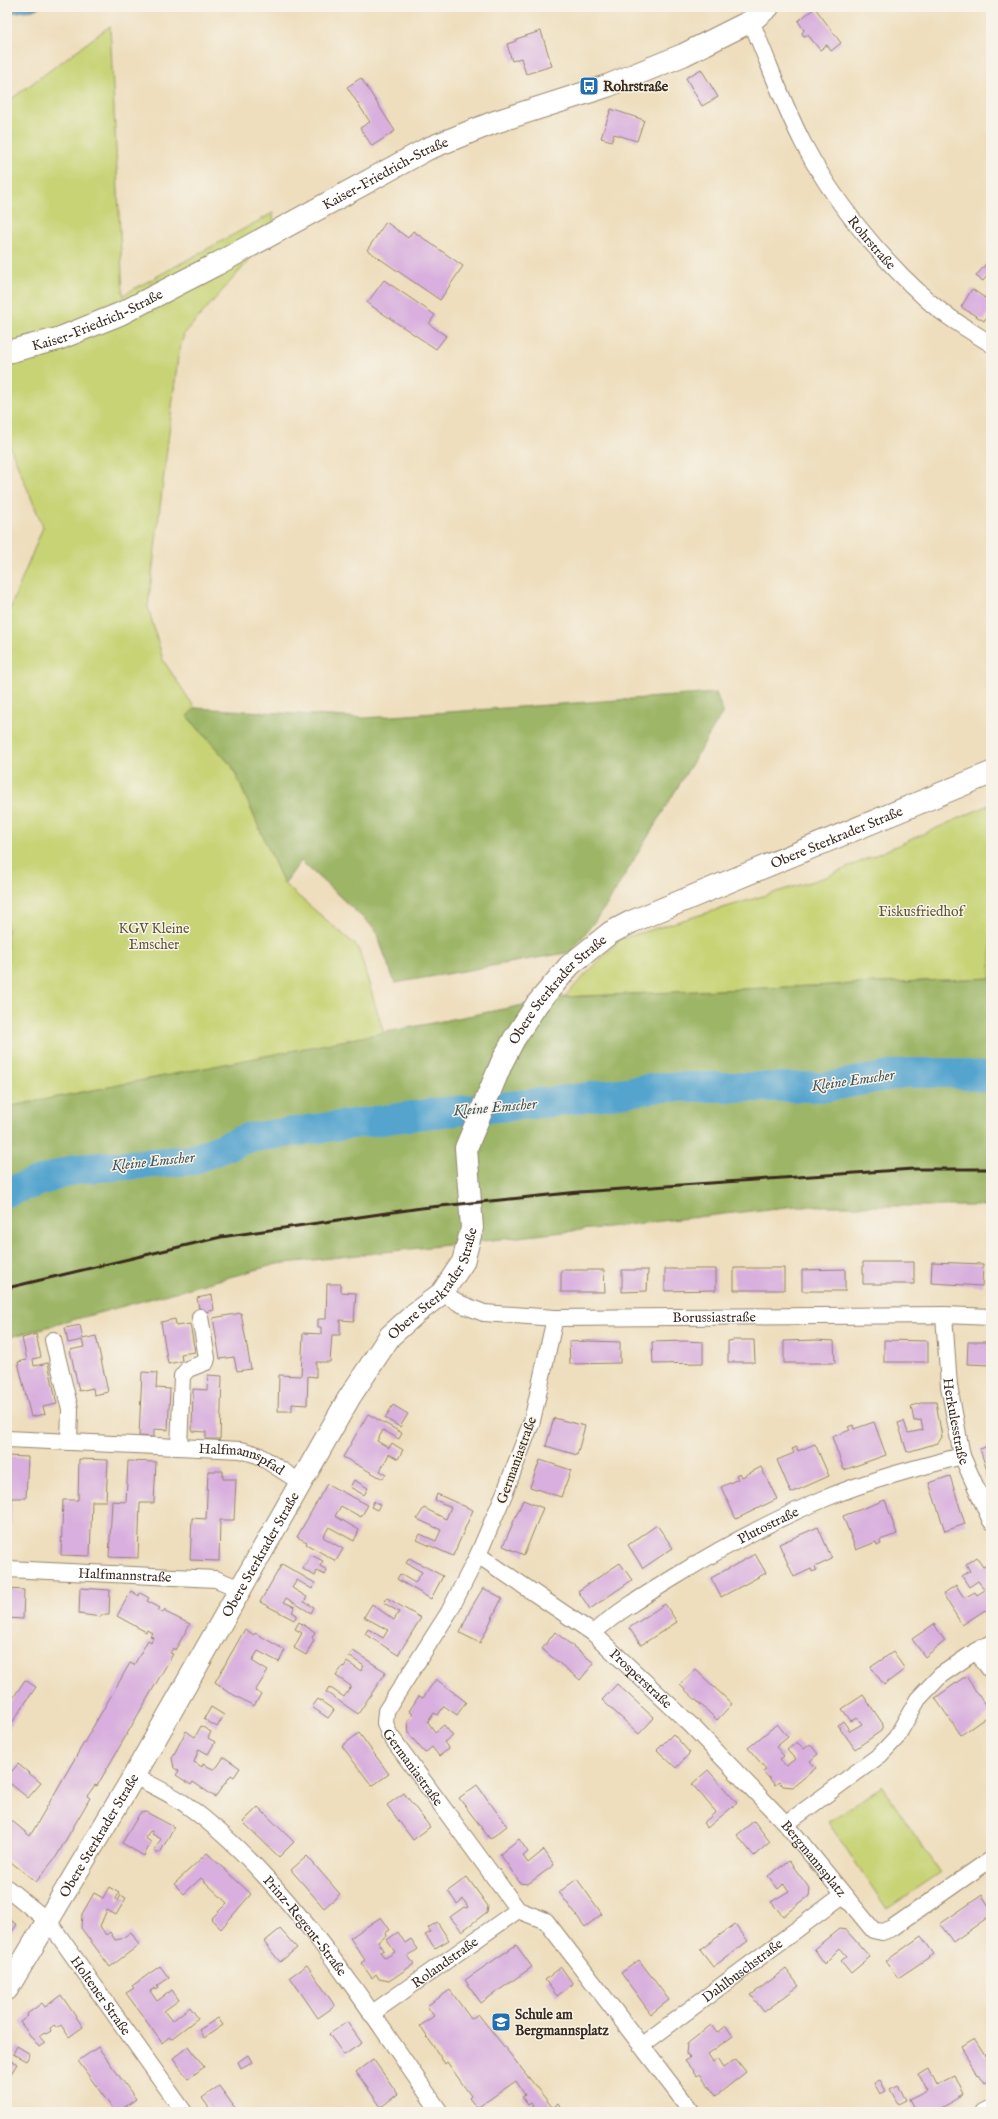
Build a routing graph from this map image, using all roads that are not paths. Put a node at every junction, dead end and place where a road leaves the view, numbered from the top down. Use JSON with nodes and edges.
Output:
{"nodes":[{"id":1,"x":768,"y":7,"type":"edge"},
{"id":2,"x":751,"y":21,"type":"junction"},
{"id":3,"x":991,"y":344,"type":"edge"},
{"id":4,"x":7,"y":352,"type":"edge"},
{"id":5,"x":991,"y":773,"type":"edge"},
{"id":6,"x":442,"y":1293,"type":"junction"},
{"id":7,"x":944,"y":1315,"type":"junction"},
{"id":8,"x":200,"y":1317,"type":"dead end"},
{"id":9,"x":555,"y":1318,"type":"junction"},
{"id":10,"x":991,"y":1318,"type":"edge"},
{"id":11,"x":53,"y":1340,"type":"dead end"},
{"id":12,"x":7,"y":1439,"type":"edge"},
{"id":13,"x":68,"y":1442,"type":"junction"},
{"id":14,"x":179,"y":1447,"type":"junction"},
{"id":15,"x":962,"y":1456,"type":"junction"},
{"id":16,"x":300,"y":1482,"type":"junction"},
{"id":17,"x":991,"y":1521,"type":"edge"},
{"id":18,"x":478,"y":1555,"type":"junction"},
{"id":19,"x":7,"y":1569,"type":"edge"},
{"id":20,"x":240,"y":1589,"type":"junction"},
{"id":21,"x":592,"y":1633,"type":"junction"},
{"id":22,"x":991,"y":1643,"type":"edge"},
{"id":23,"x":976,"y":1651,"type":"junction"},
{"id":24,"x":991,"y":1671,"type":"edge"},
{"id":25,"x":134,"y":1776,"type":"junction"},
{"id":26,"x":786,"y":1824,"type":"junction"},
{"id":27,"x":991,"y":1859,"type":"edge"},
{"id":28,"x":7,"y":1888,"type":"edge"},
{"id":29,"x":843,"y":1895,"type":"junction"},
{"id":30,"x":518,"y":1910,"type":"junction"},
{"id":31,"x":48,"y":1922,"type":"junction"},
{"id":32,"x":7,"y":1989,"type":"edge"},
{"id":33,"x":372,"y":2014,"type":"junction"},
{"id":34,"x":642,"y":2045,"type":"junction"},
{"id":35,"x":991,"y":2108,"type":"edge"},
{"id":36,"x":184,"y":2112,"type":"edge"},
{"id":37,"x":440,"y":2112,"type":"edge"},
{"id":38,"x":692,"y":2112,"type":"edge"},
{"id":39,"x":983,"y":2112,"type":"edge"}],
"edges":[{"from":1,"to":2,"type":"street","name":"Kaiser-Friedrich-Straße"},
{"from":2,"to":3,"type":"street","name":"Rohrstraße"},
{"from":2,"to":4,"type":"street","name":"Kaiser-Friedrich-Straße"},
{"from":5,"to":6,"type":"street","name":"Obere Sterkrader Straße"},
{"from":6,"to":9,"type":"street","name":"Borussiastraße"},
{"from":6,"to":16,"type":"street","name":"Obere Sterkrader Straße"},
{"from":7,"to":9,"type":"street","name":"Borussiastraße"},
{"from":7,"to":10,"type":"street","name":"Borussiastraße"},
{"from":7,"to":15,"type":"street","name":"Herkulesstraße"},
{"from":8,"to":14,"type":"street","name":"Halfmannspfad"},
{"from":9,"to":18,"type":"street","name":"Germaniastraße"},
{"from":11,"to":13,"type":"street"},
{"from":12,"to":13,"type":"street","name":"Halfmannspfad"},
{"from":13,"to":14,"type":"street","name":"Halfmannspfad"},
{"from":14,"to":16,"type":"street","name":"Halfmannspfad"},
{"from":15,"to":17,"type":"street","name":"Herkulesstraße"},
{"from":15,"to":21,"type":"street","name":"Plutostraße"},
{"from":16,"to":20,"type":"street","name":"Obere Sterkrader Straße"},
{"from":18,"to":21,"type":"street","name":"Prosperstraße"},
{"from":18,"to":30,"type":"street","name":"Germaniastraße"},
{"from":19,"to":20,"type":"street","name":"Halfmannstraße"},
{"from":20,"to":25,"type":"street","name":"Obere Sterkrader Straße"},
{"from":21,"to":26,"type":"street","name":"Prosperstraße"},
{"from":22,"to":23,"type":"street","name":"Bergmannsplatz"},
{"from":23,"to":24,"type":"street"},
{"from":23,"to":26,"type":"street","name":"Bergmannsplatz"},
{"from":25,"to":31,"type":"street","name":"Obere Sterkrader Straße"},
{"from":25,"to":33,"type":"street","name":"Prinz-Regent-Straße"},
{"from":26,"to":29,"type":"street","name":"Bergmannsplatz"},
{"from":27,"to":29,"type":"street","name":"Bergmannsplatz"},
{"from":28,"to":31,"type":"street","name":"Holtener Straße"},
{"from":29,"to":34,"type":"street","name":"Dahlbuschstraße"},
{"from":30,"to":33,"type":"street","name":"Rolandstraße"},
{"from":30,"to":34,"type":"street"},
{"from":31,"to":32,"type":"street","name":"Obere Sterkrader Straße"},
{"from":31,"to":36,"type":"street","name":"Holtener Straße"},
{"from":33,"to":37,"type":"street","name":"Prinz-Regent-Straße"},
{"from":34,"to":38,"type":"street"},
{"from":35,"to":39,"type":"street"}]}
